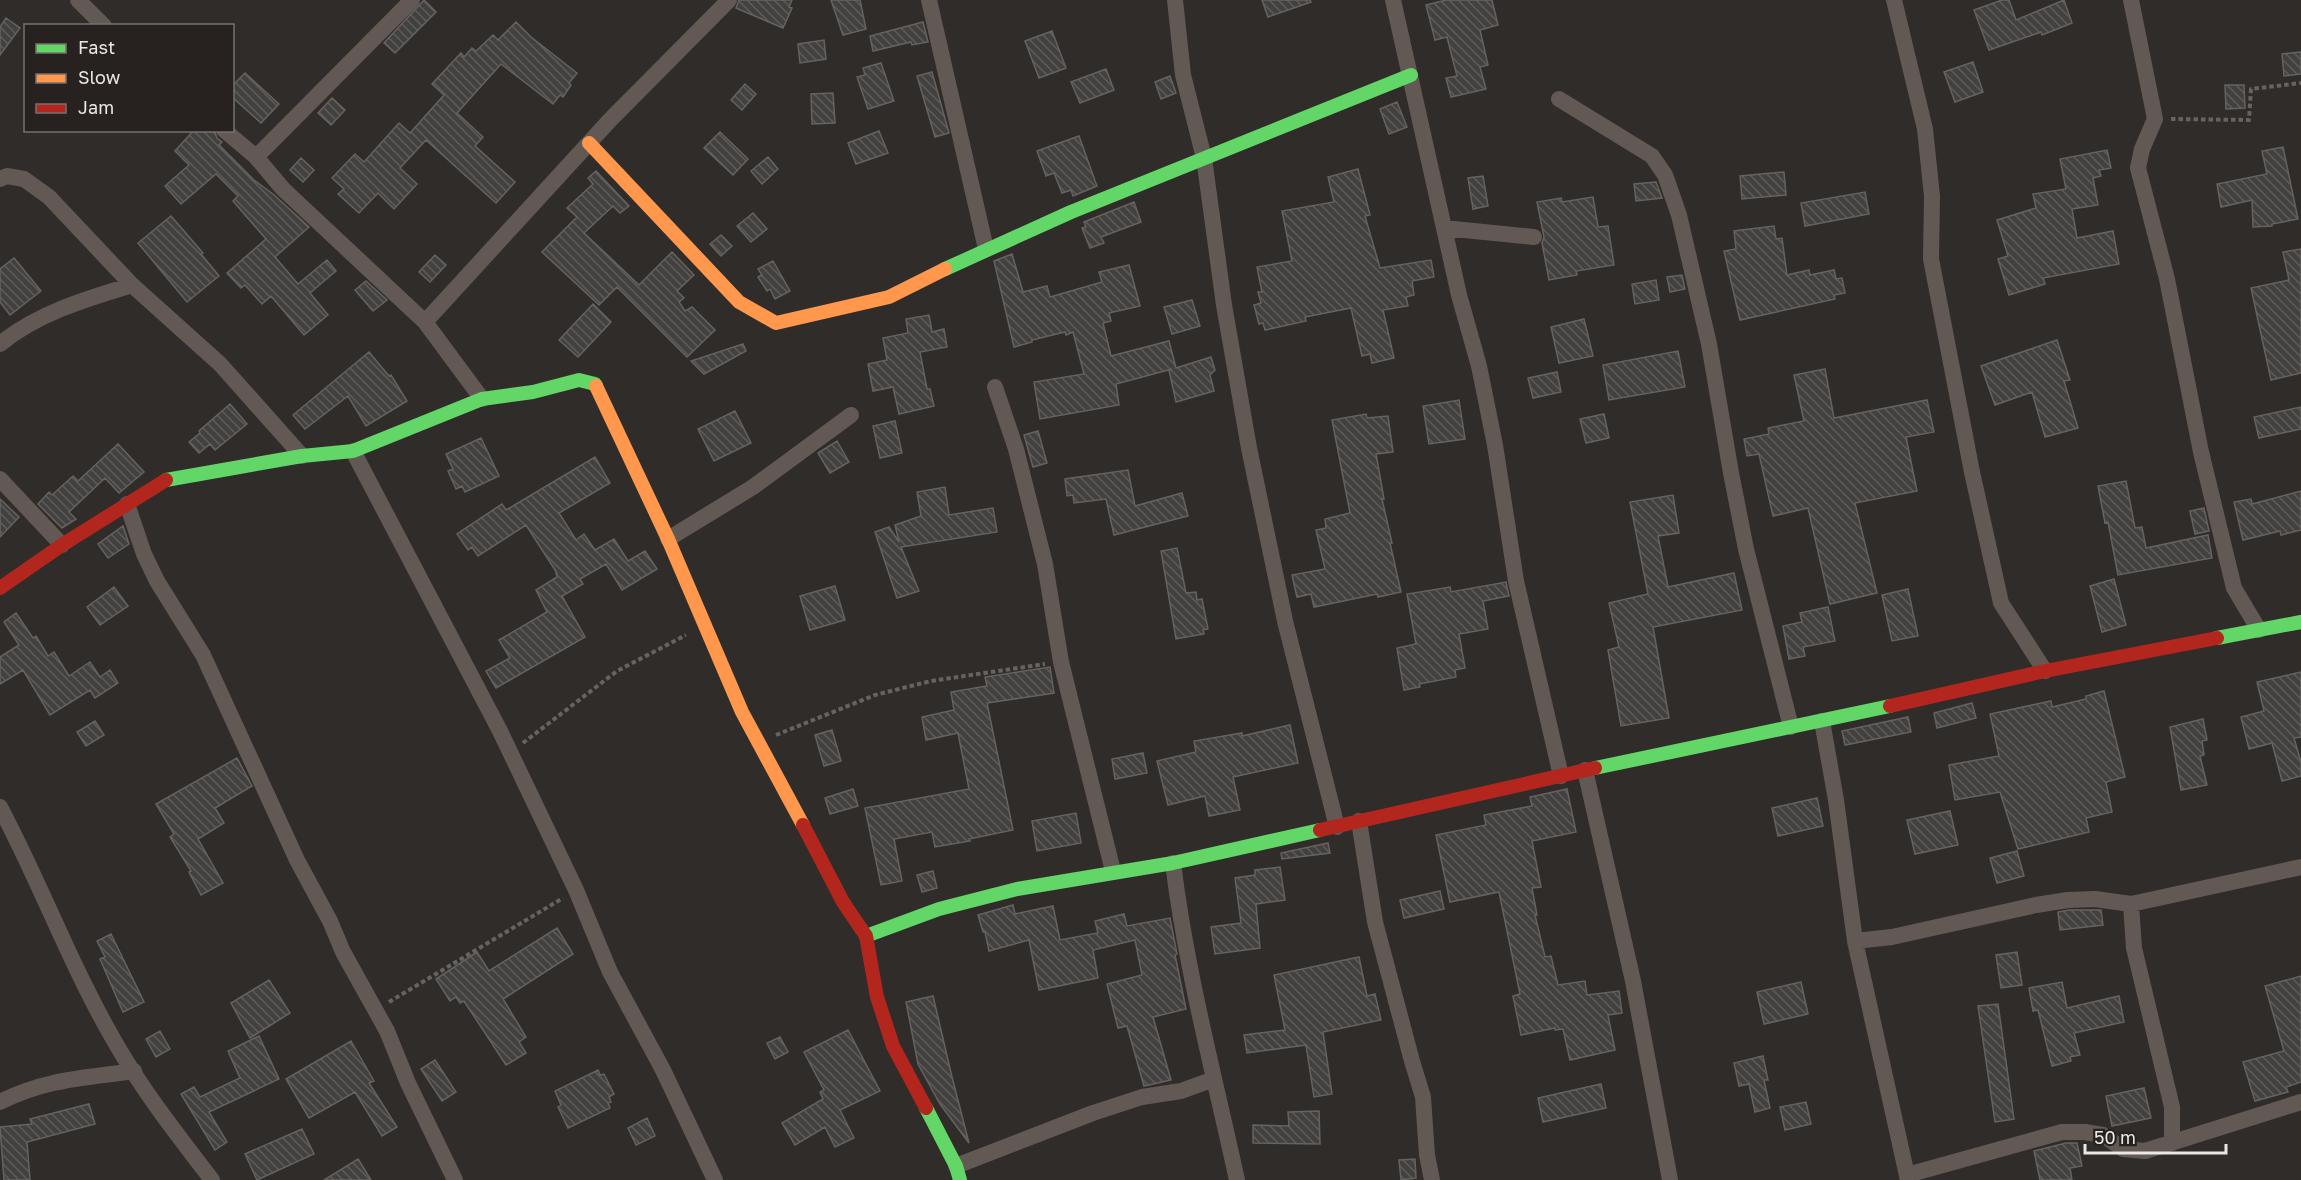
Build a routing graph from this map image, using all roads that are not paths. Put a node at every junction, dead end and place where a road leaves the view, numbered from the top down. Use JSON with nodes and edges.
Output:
{"nodes":[{"id":1,"x":78,"y":0,"type":"edge"},
{"id":2,"x":412,"y":0,"type":"edge"},
{"id":3,"x":729,"y":0,"type":"edge"},
{"id":4,"x":929,"y":0,"type":"edge"},
{"id":5,"x":1175,"y":0,"type":"edge"},
{"id":6,"x":1394,"y":0,"type":"edge"},
{"id":7,"x":1894,"y":0,"type":"edge"},
{"id":8,"x":2131,"y":0,"type":"edge"},
{"id":9,"x":102,"y":24,"type":"edge"},
{"id":10,"x":1411,"y":75,"type":"junction"},
{"id":11,"x":1559,"y":99,"type":"dead end"},
{"id":12,"x":226,"y":132,"type":"edge"},
{"id":13,"x":589,"y":143,"type":"junction"},
{"id":14,"x":256,"y":157,"type":"junction"},
{"id":15,"x":1204,"y":158,"type":"junction"},
{"id":16,"x":0,"y":179,"type":"edge"},
{"id":17,"x":1444,"y":228,"type":"junction"},
{"id":18,"x":1534,"y":237,"type":"dead end"},
{"id":19,"x":986,"y":249,"type":"junction"},
{"id":20,"x":132,"y":285,"type":"junction"},
{"id":21,"x":425,"y":322,"type":"junction"},
{"id":22,"x":0,"y":344,"type":"edge"},
{"id":23,"x":995,"y":387,"type":"dead end"},
{"id":24,"x":482,"y":399,"type":"junction"},
{"id":25,"x":851,"y":415,"type":"dead end"},
{"id":26,"x":353,"y":451,"type":"junction"},
{"id":27,"x":302,"y":456,"type":"junction"},
{"id":28,"x":0,"y":479,"type":"edge"},
{"id":29,"x":127,"y":504,"type":"junction"},
{"id":30,"x":668,"y":539,"type":"junction"},
{"id":31,"x":62,"y":545,"type":"junction"},
{"id":32,"x":0,"y":588,"type":"edge"},
{"id":33,"x":2301,"y":621,"type":"edge"},
{"id":34,"x":2259,"y":630,"type":"junction"},
{"id":35,"x":2045,"y":671,"type":"junction"},
{"id":36,"x":1822,"y":721,"type":"junction"},
{"id":37,"x":1791,"y":727,"type":"junction"},
{"id":38,"x":1586,"y":770,"type":"junction"},
{"id":39,"x":1562,"y":776,"type":"junction"},
{"id":40,"x":0,"y":807,"type":"edge"},
{"id":41,"x":1359,"y":821,"type":"junction"},
{"id":42,"x":1337,"y":827,"type":"junction"},
{"id":43,"x":1173,"y":863,"type":"junction"},
{"id":44,"x":2301,"y":867,"type":"edge"},
{"id":45,"x":1113,"y":871,"type":"junction"},
{"id":46,"x":2131,"y":904,"type":"junction"},
{"id":47,"x":866,"y":936,"type":"junction"},
{"id":48,"x":1855,"y":941,"type":"junction"},
{"id":49,"x":134,"y":1071,"type":"junction"},
{"id":50,"x":1214,"y":1079,"type":"junction"},
{"id":51,"x":0,"y":1102,"type":"edge"},
{"id":52,"x":2301,"y":1102,"type":"edge"},
{"id":53,"x":2172,"y":1143,"type":"junction"},
{"id":54,"x":958,"y":1173,"type":"edge"},
{"id":55,"x":1908,"y":1178,"type":"edge"},
{"id":56,"x":212,"y":1180,"type":"edge"},
{"id":57,"x":455,"y":1180,"type":"edge"},
{"id":58,"x":715,"y":1180,"type":"edge"},
{"id":59,"x":1237,"y":1180,"type":"edge"},
{"id":60,"x":1432,"y":1180,"type":"edge"},
{"id":61,"x":1670,"y":1180,"type":"edge"}],
"edges":[{"from":1,"to":9,"type":"street"},
{"from":2,"to":14,"type":"street"},
{"from":3,"to":13,"type":"street"},
{"from":4,"to":19,"type":"street"},
{"from":5,"to":15,"type":"street"},
{"from":6,"to":10,"type":"street"},
{"from":7,"to":35,"type":"street"},
{"from":8,"to":34,"type":"street"},
{"from":10,"to":15,"type":"street"},
{"from":10,"to":17,"type":"street"},
{"from":11,"to":37,"type":"street"},
{"from":12,"to":14,"type":"street"},
{"from":13,"to":19,"type":"street"},
{"from":13,"to":21,"type":"street"},
{"from":14,"to":21,"type":"street"},
{"from":15,"to":19,"type":"street"},
{"from":15,"to":42,"type":"street"},
{"from":16,"to":20,"type":"street"},
{"from":17,"to":18,"type":"street"},
{"from":17,"to":39,"type":"street"},
{"from":20,"to":22,"type":"street"},
{"from":20,"to":27,"type":"street"},
{"from":21,"to":24,"type":"street"},
{"from":23,"to":45,"type":"street"},
{"from":24,"to":26,"type":"street"},
{"from":24,"to":30,"type":"street"},
{"from":25,"to":30,"type":"street"},
{"from":26,"to":27,"type":"street"},
{"from":26,"to":58,"type":"street"},
{"from":27,"to":29,"type":"street"},
{"from":28,"to":31,"type":"street"},
{"from":29,"to":31,"type":"street"},
{"from":29,"to":57,"type":"street"},
{"from":30,"to":47,"type":"street"},
{"from":31,"to":32,"type":"street"},
{"from":33,"to":34,"type":"street"},
{"from":34,"to":35,"type":"street"},
{"from":35,"to":36,"type":"street"},
{"from":36,"to":37,"type":"street"},
{"from":36,"to":48,"type":"street"},
{"from":37,"to":38,"type":"street"},
{"from":38,"to":39,"type":"street"},
{"from":38,"to":61,"type":"street"},
{"from":39,"to":41,"type":"street"},
{"from":40,"to":49,"type":"street"},
{"from":41,"to":42,"type":"street"},
{"from":41,"to":60,"type":"street"},
{"from":42,"to":43,"type":"street"},
{"from":43,"to":45,"type":"street"},
{"from":43,"to":50,"type":"street"},
{"from":44,"to":46,"type":"street"},
{"from":45,"to":47,"type":"street"},
{"from":46,"to":48,"type":"street"},
{"from":46,"to":53,"type":"street"},
{"from":47,"to":54,"type":"street"},
{"from":48,"to":55,"type":"street"},
{"from":49,"to":51,"type":"street"},
{"from":49,"to":56,"type":"street"},
{"from":50,"to":54,"type":"street"},
{"from":50,"to":59,"type":"street"},
{"from":52,"to":53,"type":"street"},
{"from":53,"to":55,"type":"street"}]}
